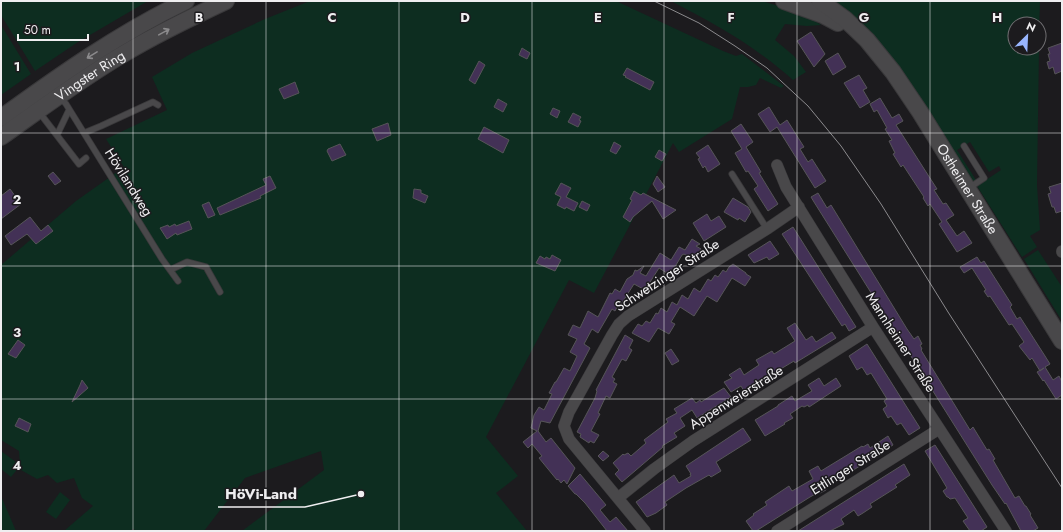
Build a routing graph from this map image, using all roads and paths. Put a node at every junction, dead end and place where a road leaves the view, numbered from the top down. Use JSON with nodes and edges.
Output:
{"nodes":[{"id":1,"x":186,"y":1,"type":"edge"},
{"id":2,"x":226,"y":1,"type":"edge"},
{"id":3,"x":784,"y":1,"type":"edge"},
{"id":4,"x":814,"y":4,"type":"edge"},
{"id":5,"x":59,"y":96,"type":"junction"},
{"id":6,"x":158,"y":105,"type":"dead end"},
{"id":7,"x":38,"y":110,"type":"junction"},
{"id":8,"x":69,"y":110,"type":"junction"},
{"id":9,"x":1,"y":118,"type":"edge"},
{"id":10,"x":84,"y":133,"type":"junction"},
{"id":11,"x":57,"y":135,"type":"junction"},
{"id":12,"x":1,"y":137,"type":"edge"},
{"id":13,"x":964,"y":146,"type":"dead end"},
{"id":14,"x":86,"y":158,"type":"dead end"},
{"id":15,"x":777,"y":165,"type":"dead end"},
{"id":16,"x":732,"y":174,"type":"dead end"},
{"id":17,"x":968,"y":189,"type":"junction"},
{"id":18,"x":799,"y":207,"type":"junction"},
{"id":19,"x":767,"y":229,"type":"junction"},
{"id":20,"x":170,"y":270,"type":"junction"},
{"id":21,"x":178,"y":281,"type":"dead end"},
{"id":22,"x":220,"y":292,"type":"dead end"},
{"id":23,"x":873,"y":327,"type":"junction"},
{"id":24,"x":1062,"y":340,"type":"edge"},
{"id":25,"x":939,"y":429,"type":"junction"},
{"id":26,"x":618,"y":498,"type":"junction"},
{"id":27,"x":645,"y":531,"type":"edge"},
{"id":28,"x":777,"y":531,"type":"edge"},
{"id":29,"x":1006,"y":531,"type":"edge"}],
"edges":[{"from":1,"to":9,"type":"main road","name":"Vingster Ring","one_way":true},
{"from":5,"to":2,"type":"main road","name":"Vingster Ring","one_way":true},
{"from":3,"to":4,"type":"main road","name":"Ostheimer Straße"},
{"from":4,"to":17,"type":"main road","name":"Ostheimer Straße"},
{"from":5,"to":7,"type":"main road","name":"Vingster Ring"},
{"from":5,"to":8,"type":"lane","name":"Hövilandweg"},
{"from":6,"to":10,"type":"lane"},
{"from":7,"to":11,"type":"lane"},
{"from":7,"to":12,"type":"main road","name":"Vingster Ring"},
{"from":8,"to":10,"type":"lane","name":"Hövilandweg"},
{"from":8,"to":11,"type":"lane"},
{"from":10,"to":20,"type":"lane","name":"Hövilandweg"},
{"from":11,"to":14,"type":"lane"},
{"from":13,"to":17,"type":"lane"},
{"from":15,"to":18,"type":"street","name":"Mannheimer Straße"},
{"from":16,"to":19,"type":"lane"},
{"from":17,"to":24,"type":"main road","name":"Ostheimer Straße"},
{"from":18,"to":19,"type":"street","name":"Schwetzinger Straße"},
{"from":18,"to":23,"type":"street","name":"Mannheimer Straße"},
{"from":19,"to":26,"type":"street","name":"Schwetzinger Straße"},
{"from":20,"to":21,"type":"lane","name":"Hövilandweg"},
{"from":20,"to":22,"type":"lane"},
{"from":23,"to":25,"type":"street","name":"Mannheimer Straße"},
{"from":23,"to":26,"type":"street","name":"Appenweierstraße"},
{"from":25,"to":28,"type":"street","name":"Ettlinger Straße"},
{"from":25,"to":29,"type":"street","name":"Mannheimer Straße"},
{"from":26,"to":27,"type":"street","name":"Schwetzinger Straße"}]}
